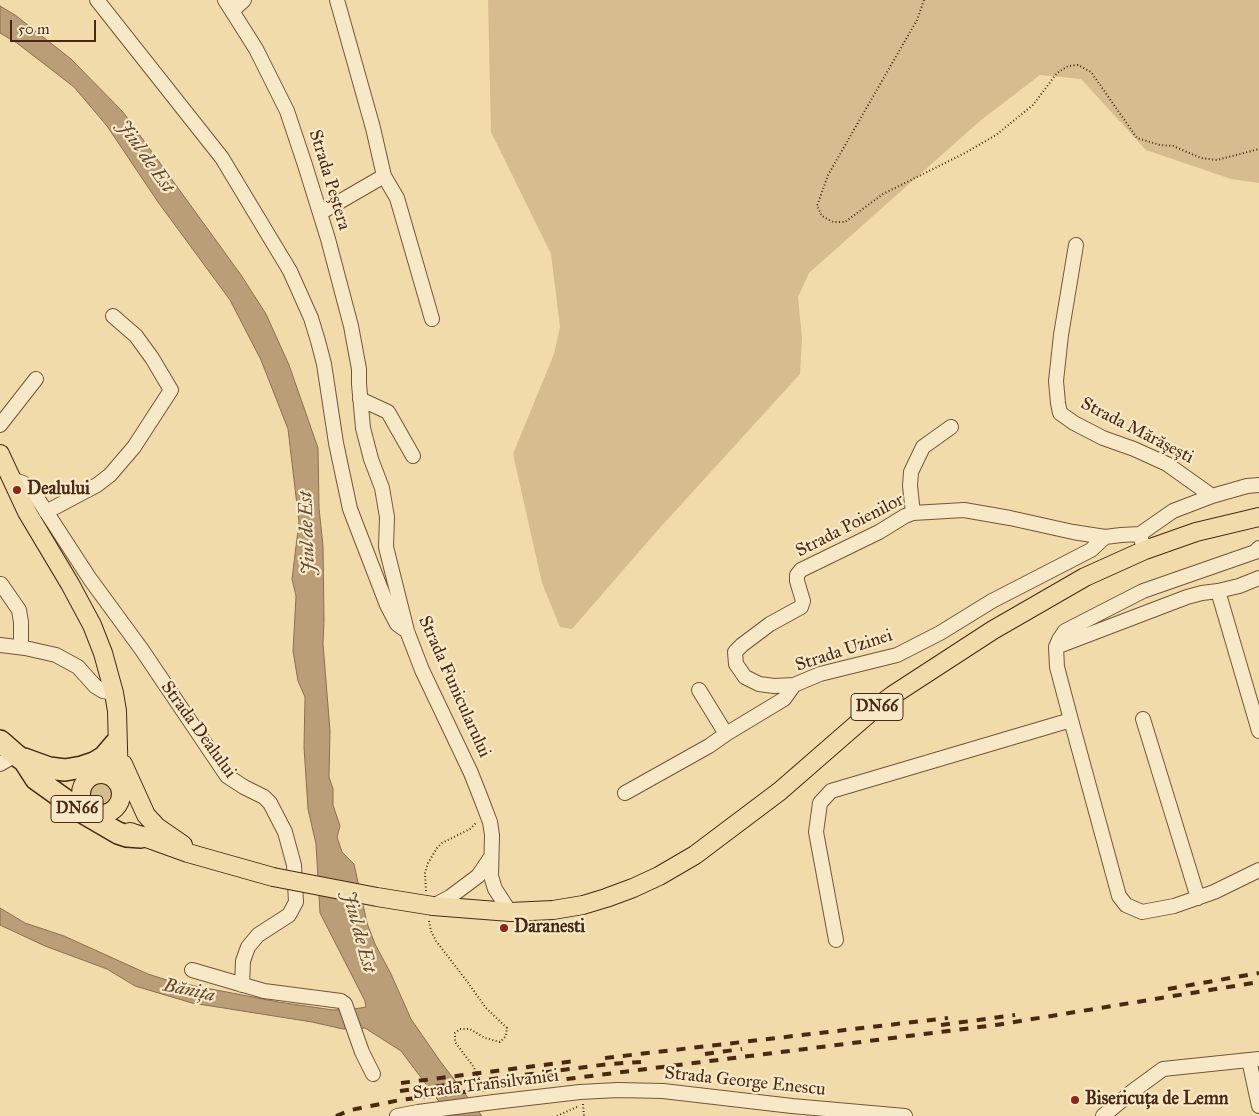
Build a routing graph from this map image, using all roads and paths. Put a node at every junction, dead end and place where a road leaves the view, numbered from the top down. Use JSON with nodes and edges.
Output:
{"nodes":[{"id":1,"x":98,"y":0,"type":"edge"},
{"id":2,"x":244,"y":0,"type":"edge"},
{"id":3,"x":337,"y":0,"type":"edge"},
{"id":4,"x":924,"y":0,"type":"edge"},
{"id":5,"x":229,"y":5,"type":"edge"},
{"id":6,"x":1259,"y":149,"type":"edge"},
{"id":7,"x":384,"y":176,"type":"junction"},
{"id":8,"x":320,"y":213,"type":"junction"},
{"id":9,"x":1076,"y":245,"type":"dead end"},
{"id":10,"x":113,"y":316,"type":"dead end"},
{"id":11,"x":432,"y":319,"type":"dead end"},
{"id":12,"x":36,"y":379,"type":"dead end"},
{"id":13,"x":359,"y":384,"type":"joint"},
{"id":14,"x":360,"y":399,"type":"junction"},
{"id":15,"x":0,"y":425,"type":"edge"},
{"id":16,"x":951,"y":427,"type":"dead end"},
{"id":17,"x":0,"y":454,"type":"edge"},
{"id":18,"x":413,"y":456,"type":"dead end"},
{"id":19,"x":11,"y":479,"type":"junction"},
{"id":20,"x":1259,"y":485,"type":"edge"},
{"id":21,"x":1212,"y":496,"type":"junction"},
{"id":22,"x":46,"y":512,"type":"junction"},
{"id":23,"x":913,"y":513,"type":"junction"},
{"id":24,"x":1259,"y":517,"type":"edge"},
{"id":25,"x":1105,"y":537,"type":"junction"},
{"id":26,"x":1142,"y":542,"type":"junction"},
{"id":27,"x":1259,"y":548,"type":"edge"},
{"id":28,"x":1259,"y":578,"type":"edge"},
{"id":29,"x":1,"y":584,"type":"edge"},
{"id":30,"x":1218,"y":591,"type":"junction"},
{"id":31,"x":407,"y":631,"type":"junction"},
{"id":32,"x":0,"y":645,"type":"edge"},
{"id":33,"x":21,"y":647,"type":"junction"},
{"id":34,"x":1056,"y":647,"type":"junction"},
{"id":35,"x":794,"y":685,"type":"junction"},
{"id":36,"x":699,"y":690,"type":"dead end"},
{"id":37,"x":114,"y":692,"type":"junction"},
{"id":38,"x":1143,"y":719,"type":"dead end"},
{"id":39,"x":1071,"y":720,"type":"junction"},
{"id":40,"x":1259,"y":732,"type":"edge"},
{"id":41,"x":726,"y":734,"type":"junction"},
{"id":42,"x":117,"y":744,"type":"junction"},
{"id":43,"x":12,"y":756,"type":"edge"},
{"id":44,"x":46,"y":776,"type":"junction"},
{"id":45,"x":92,"y":777,"type":"junction"},
{"id":46,"x":120,"y":788,"type":"junction"},
{"id":47,"x":625,"y":793,"type":"dead end"},
{"id":48,"x":485,"y":809,"type":"junction"},
{"id":49,"x":92,"y":810,"type":"junction"},
{"id":50,"x":141,"y":837,"type":"junction"},
{"id":51,"x":178,"y":850,"type":"junction"},
{"id":52,"x":492,"y":856,"type":"junction"},
{"id":53,"x":207,"y":859,"type":"junction"},
{"id":54,"x":1259,"y":870,"type":"edge"},
{"id":55,"x":1198,"y":898,"type":"junction"},
{"id":56,"x":434,"y":908,"type":"junction"},
{"id":57,"x":510,"y":912,"type":"junction"},
{"id":58,"x":836,"y":940,"type":"dead end"},
{"id":59,"x":192,"y":970,"type":"dead end"},
{"id":60,"x":242,"y":985,"type":"junction"},
{"id":61,"x":1254,"y":1059,"type":"edge"},
{"id":62,"x":373,"y":1074,"type":"dead end"},
{"id":63,"x":490,"y":1097,"type":"junction"},
{"id":64,"x":581,"y":1098,"type":"junction"},
{"id":65,"x":1259,"y":1106,"type":"edge"},
{"id":66,"x":401,"y":1116,"type":"edge"},
{"id":67,"x":584,"y":1116,"type":"edge"},
{"id":68,"x":905,"y":1116,"type":"edge"},
{"id":69,"x":1103,"y":1116,"type":"edge"}],
"edges":[{"from":1,"to":31,"type":"street"},
{"from":2,"to":5,"type":"street"},
{"from":3,"to":7,"type":"street"},
{"from":4,"to":6,"type":"path"},
{"from":5,"to":8,"type":"street","name":"Strada Peștera"},
{"from":7,"to":8,"type":"street"},
{"from":7,"to":11,"type":"street"},
{"from":8,"to":13,"type":"street","name":"Strada Peștera"},
{"from":9,"to":21,"type":"street","name":"Strada Mărășești"},
{"from":10,"to":22,"type":"street"},
{"from":12,"to":15,"type":"street"},
{"from":13,"to":14,"type":"street","name":"Strada Funicularului"},
{"from":14,"to":18,"type":"street"},
{"from":14,"to":31,"type":"street","name":"Strada Funicularului"},
{"from":16,"to":23,"type":"street"},
{"from":17,"to":19,"type":"main road"},
{"from":19,"to":22,"type":"street","name":"Strada Dealului"},
{"from":19,"to":37,"type":"main road"},
{"from":20,"to":21,"type":"street"},
{"from":21,"to":26,"type":"street"},
{"from":22,"to":60,"type":"street","name":"Strada Dealului"},
{"from":23,"to":25,"type":"street","name":"Strada Poienilor"},
{"from":23,"to":35,"type":"street","name":"Strada Poienilor"},
{"from":24,"to":26,"type":"main road","number":"DN66"},
{"from":25,"to":26,"type":"street","name":"Strada Poienilor"},
{"from":25,"to":35,"type":"street","name":"Strada Uzinei"},
{"from":26,"to":57,"type":"main road","number":"DN66"},
{"from":27,"to":34,"type":"street"},
{"from":28,"to":30,"type":"street"},
{"from":29,"to":33,"type":"street"},
{"from":30,"to":34,"type":"street"},
{"from":30,"to":40,"type":"street"},
{"from":31,"to":48,"type":"street","name":"Strada Funicularului"},
{"from":32,"to":33,"type":"street"},
{"from":33,"to":37,"type":"street"},
{"from":34,"to":39,"type":"street"},
{"from":35,"to":41,"type":"street","name":"Strada Uzinei"},
{"from":36,"to":41,"type":"street"},
{"from":37,"to":42,"type":"main road"},
{"from":38,"to":55,"type":"street"},
{"from":39,"to":55,"type":"street"},
{"from":39,"to":58,"type":"street"},
{"from":41,"to":47,"type":"street","name":"Strada Uzinei"},
{"from":42,"to":43,"type":"highway"},
{"from":42,"to":45,"type":"main road"},
{"from":42,"to":46,"type":"main road"},
{"from":42,"to":53,"type":"main road"},
{"from":43,"to":44,"type":"highway","number":"DN66"},
{"from":43,"to":50,"type":"highway","number":"DN66"},
{"from":44,"to":45,"type":"highway","number":"DN66"},
{"from":44,"to":49,"type":"highway","number":"DN66"},
{"from":45,"to":46,"type":"main road","number":"DN66"},
{"from":45,"to":49,"type":"main road","number":"DN66"},
{"from":46,"to":49,"type":"main road","number":"DN66"},
{"from":46,"to":51,"type":"main road","number":"DN66"},
{"from":48,"to":52,"type":"street","name":"Strada Funicularului"},
{"from":48,"to":56,"type":"path"},
{"from":49,"to":50,"type":"main road","number":"DN66"},
{"from":50,"to":51,"type":"main road","number":"DN66"},
{"from":51,"to":53,"type":"main road","number":"DN66"},
{"from":52,"to":56,"type":"street"},
{"from":52,"to":57,"type":"street","name":"Strada Funicularului"},
{"from":53,"to":56,"type":"main road","number":"DN66","bridge":true},
{"from":54,"to":55,"type":"street"},
{"from":56,"to":57,"type":"main road","number":"DN66"},
{"from":56,"to":63,"type":"path"},
{"from":59,"to":60,"type":"street"},
{"from":60,"to":62,"type":"street"},
{"from":61,"to":65,"type":"street"},
{"from":61,"to":69,"type":"street"},
{"from":63,"to":64,"type":"street","name":"Strada Transilvaniei"},
{"from":63,"to":66,"type":"street","name":"Strada Transilvaniei","bridge":true},
{"from":64,"to":67,"type":"path"},
{"from":64,"to":68,"type":"street","name":"Strada George Enescu"}]}
